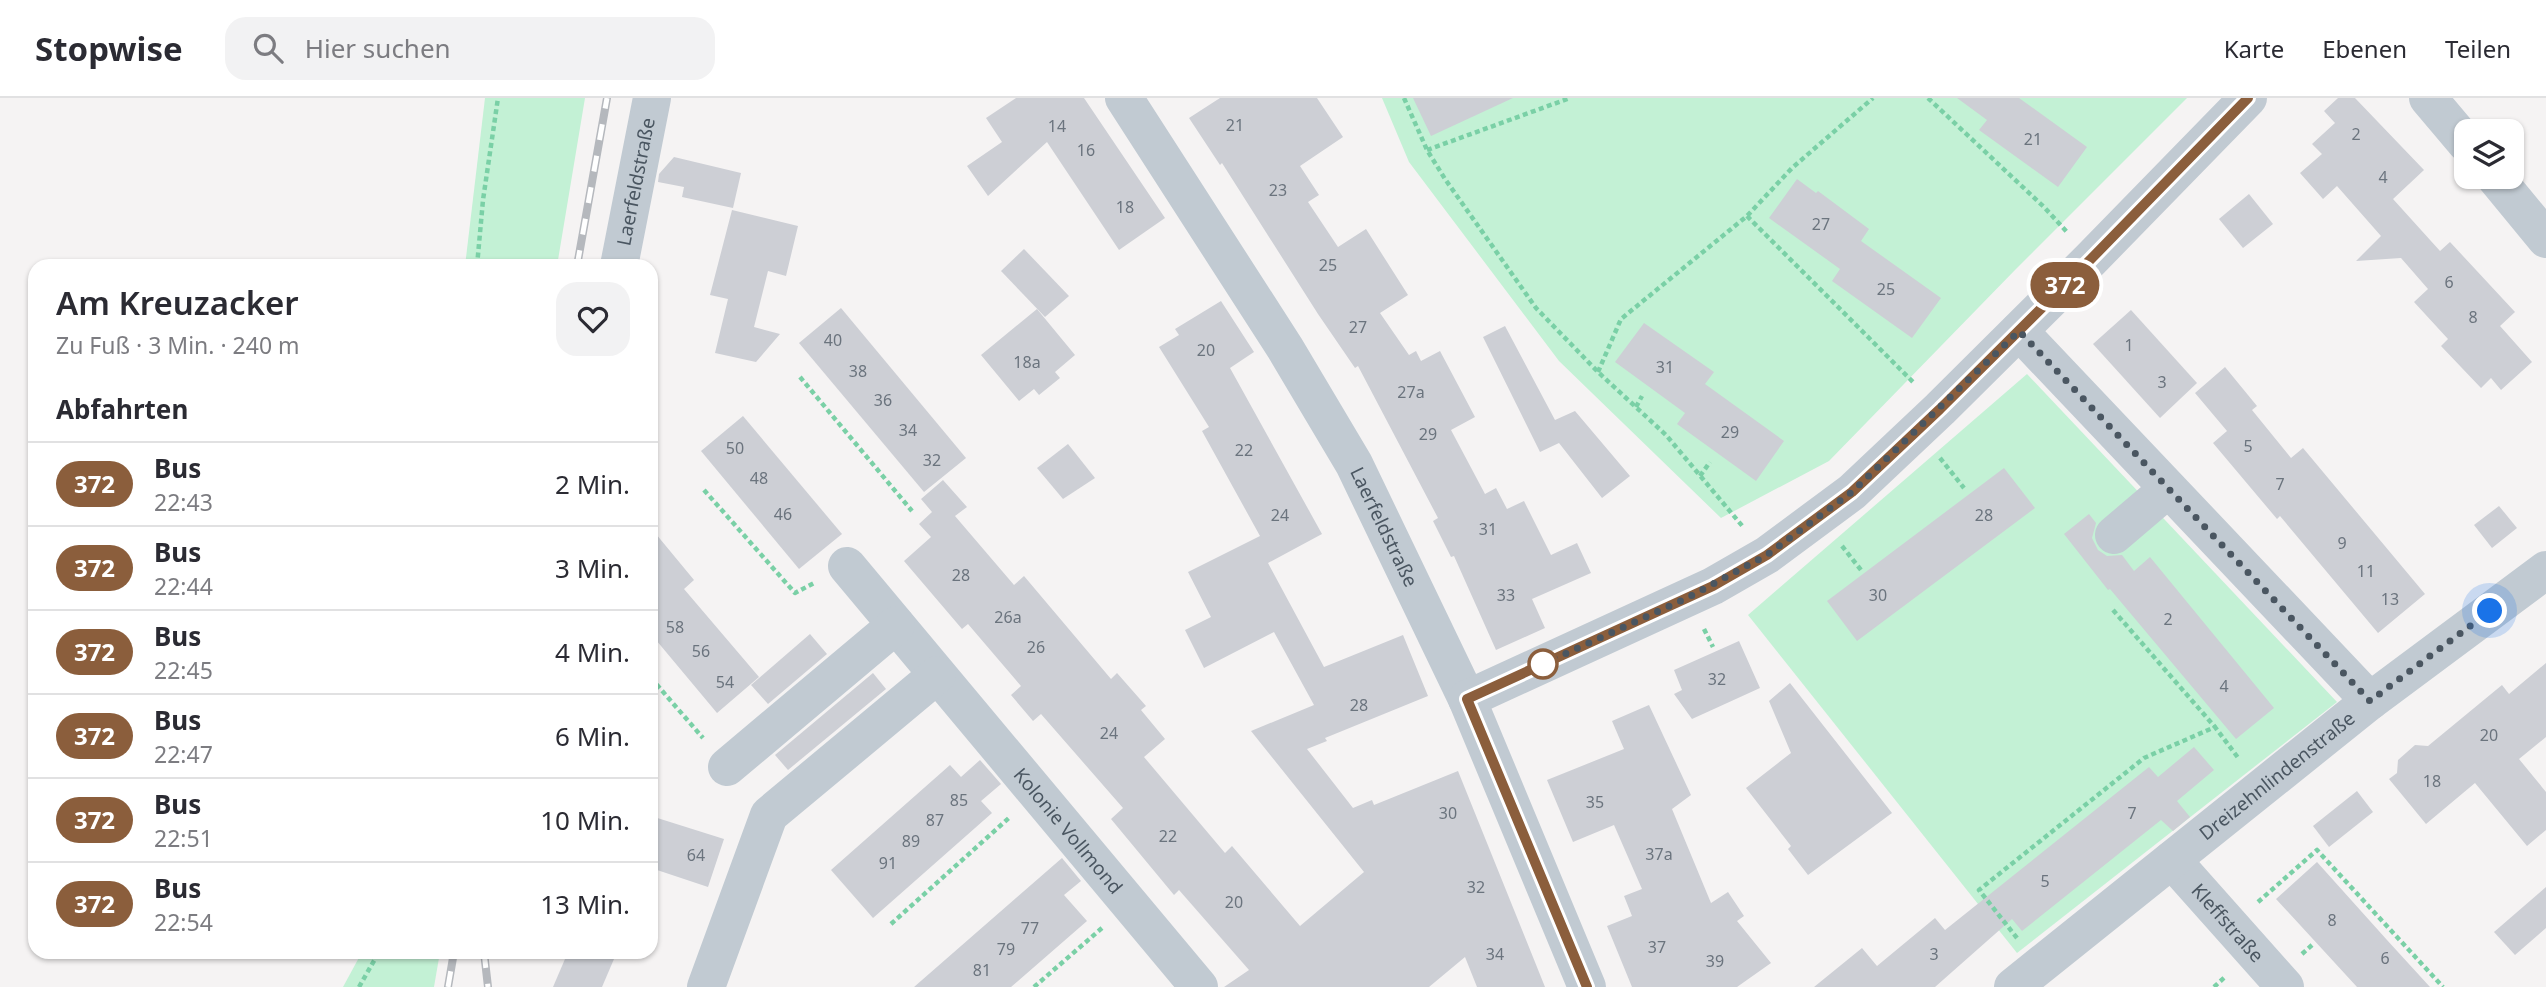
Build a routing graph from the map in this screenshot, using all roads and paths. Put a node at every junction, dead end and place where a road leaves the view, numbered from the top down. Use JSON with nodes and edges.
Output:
{"nodes":[{"id":1,"x":498,"y":98,"type":"edge"},
{"id":2,"x":652,"y":98,"type":"edge"},
{"id":3,"x":1124,"y":98,"type":"edge"},
{"id":4,"x":1404,"y":98,"type":"edge"},
{"id":5,"x":1570,"y":98,"type":"edge"},
{"id":6,"x":1873,"y":98,"type":"edge"},
{"id":7,"x":1928,"y":98,"type":"edge"},
{"id":8,"x":2248,"y":98,"type":"edge"},
{"id":9,"x":2428,"y":98,"type":"edge"},
{"id":10,"x":2454,"y":129,"type":"edge"},
{"id":11,"x":1427,"y":150,"type":"junction"},
{"id":12,"x":2505,"y":189,"type":"edge"},
{"id":13,"x":1747,"y":216,"type":"junction"},
{"id":14,"x":2057,"y":221,"type":"dead end"},
{"id":15,"x":2546,"y":239,"type":"edge"},
{"id":16,"x":478,"y":259,"type":"edge"},
{"id":17,"x":620,"y":259,"type":"edge"},
{"id":18,"x":2019,"y":331,"type":"junction"},
{"id":19,"x":1598,"y":372,"type":"junction"},
{"id":20,"x":1906,"y":375,"type":"dead end"},
{"id":21,"x":800,"y":377,"type":"dead end"},
{"id":22,"x":1642,"y":396,"type":"dead end"},
{"id":23,"x":1636,"y":407,"type":"junction"},
{"id":24,"x":1710,"y":462,"type":"dead end"},
{"id":25,"x":1700,"y":476,"type":"junction"},
{"id":26,"x":2168,"y":489,"type":"junction"},
{"id":27,"x":704,"y":490,"type":"dead end"},
{"id":28,"x":912,"y":511,"type":"dead end"},
{"id":29,"x":2115,"y":535,"type":"dead end"},
{"id":30,"x":1767,"y":555,"type":"junction"},
{"id":31,"x":847,"y":566,"type":"joint"},
{"id":32,"x":2546,"y":570,"type":"edge"},
{"id":33,"x":2113,"y":610,"type":"dead end"},
{"id":34,"x":896,"y":625,"type":"junction"},
{"id":35,"x":937,"y":674,"type":"junction"},
{"id":36,"x":658,"y":686,"type":"edge"},
{"id":37,"x":1467,"y":699,"type":"junction"},
{"id":38,"x":2370,"y":701,"type":"junction"},
{"id":39,"x":2215,"y":727,"type":"junction"},
{"id":40,"x":727,"y":767,"type":"joint"},
{"id":41,"x":2260,"y":789,"type":"junction"},
{"id":42,"x":1037,"y":793,"type":"junction"},
{"id":43,"x":2172,"y":860,"type":"junction"},
{"id":44,"x":1130,"y":904,"type":"junction"},
{"id":45,"x":891,"y":924,"type":"dead end"},
{"id":46,"x":2231,"y":926,"type":"junction"},
{"id":47,"x":375,"y":959,"type":"edge"},
{"id":48,"x":2026,"y":977,"type":"edge"},
{"id":49,"x":359,"y":987,"type":"edge"},
{"id":50,"x":706,"y":987,"type":"edge"},
{"id":51,"x":1034,"y":987,"type":"edge"},
{"id":52,"x":1199,"y":987,"type":"edge"},
{"id":53,"x":1587,"y":987,"type":"edge"},
{"id":54,"x":2285,"y":987,"type":"edge"},
{"id":55,"x":2443,"y":987,"type":"edge"}],
"edges":[{"from":1,"to":16,"type":"path"},
{"from":2,"to":17,"type":"street","name":"Laerfeldstraße"},
{"from":3,"to":37,"type":"street","name":"Laerfeldstraße"},
{"from":4,"to":11,"type":"path"},
{"from":5,"to":11,"type":"path"},
{"from":6,"to":13,"type":"path"},
{"from":7,"to":14,"type":"path"},
{"from":8,"to":18,"type":"street"},
{"from":9,"to":10,"type":"street"},
{"from":11,"to":19,"type":"path"},
{"from":12,"to":15,"type":"street"},
{"from":13,"to":19,"type":"path"},
{"from":13,"to":20,"type":"path"},
{"from":18,"to":26,"type":"street"},
{"from":18,"to":30,"type":"street"},
{"from":19,"to":23,"type":"path"},
{"from":21,"to":28,"type":"path"},
{"from":22,"to":23,"type":"path"},
{"from":23,"to":25,"type":"path"},
{"from":24,"to":25,"type":"path"},
{"from":25,"to":30,"type":"path"},
{"from":26,"to":29,"type":"street"},
{"from":26,"to":38,"type":"street"},
{"from":27,"to":31,"type":"path"},
{"from":30,"to":37,"type":"street"},
{"from":31,"to":34,"type":"street","name":"Kolonie Vollmond"},
{"from":32,"to":38,"type":"street","name":"Dreizehnlindenstraße"},
{"from":33,"to":39,"type":"path"},
{"from":34,"to":35,"type":"street","name":"Kolonie Vollmond"},
{"from":34,"to":40,"type":"street"},
{"from":35,"to":42,"type":"street","name":"Kolonie Vollmond"},
{"from":35,"to":50,"type":"street"},
{"from":36,"to":40,"type":"path"},
{"from":37,"to":53,"type":"street","name":"Laerfeldstraße"},
{"from":38,"to":41,"type":"street","name":"Dreizehnlindenstraße"},
{"from":39,"to":41,"type":"path"},
{"from":39,"to":48,"type":"path"},
{"from":41,"to":43,"type":"street","name":"Dreizehnlindenstraße"},
{"from":42,"to":44,"type":"street","name":"Kolonie Vollmond"},
{"from":42,"to":45,"type":"path"},
{"from":43,"to":46,"type":"street","name":"Kleffstraße"},
{"from":43,"to":48,"type":"street","name":"Dreizehnlindenstraße"},
{"from":44,"to":51,"type":"path"},
{"from":44,"to":52,"type":"street","name":"Kolonie Vollmond"},
{"from":46,"to":54,"type":"street","name":"Kleffstraße"},
{"from":46,"to":55,"type":"path"},
{"from":47,"to":49,"type":"path"}]}
